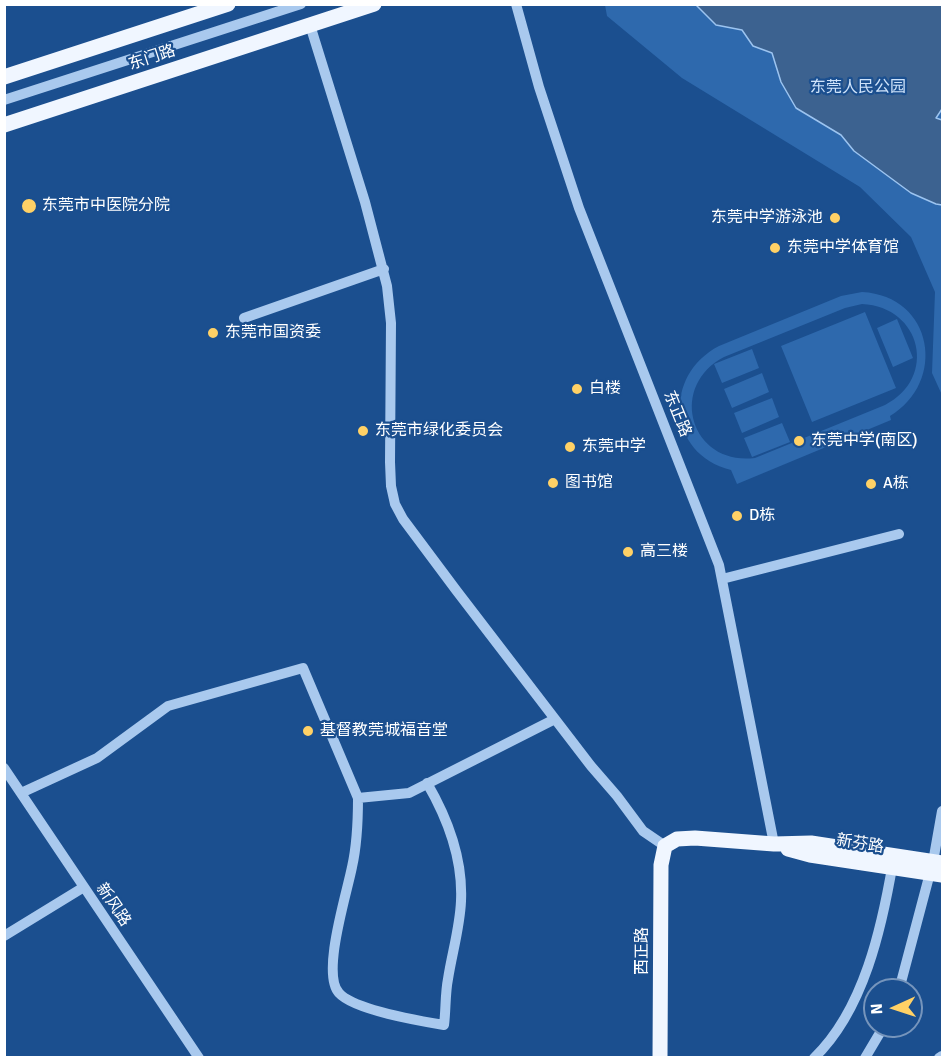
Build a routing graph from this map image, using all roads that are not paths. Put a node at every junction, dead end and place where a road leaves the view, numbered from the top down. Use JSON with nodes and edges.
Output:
{"nodes":[{"id":1,"x":228,"y":4,"type":"edge"},
{"id":2,"x":301,"y":4,"type":"edge"},
{"id":3,"x":374,"y":4,"type":"edge"},
{"id":4,"x":516,"y":5,"type":"edge"},
{"id":5,"x":310,"y":25,"type":"junction"},
{"id":6,"x":4,"y":77,"type":"edge"},
{"id":7,"x":4,"y":100,"type":"edge"},
{"id":8,"x":4,"y":125,"type":"edge"},
{"id":9,"x":384,"y":269,"type":"junction"},
{"id":10,"x":244,"y":318,"type":"dead end"},
{"id":11,"x":899,"y":534,"type":"dead end"},
{"id":12,"x":722,"y":579,"type":"junction"},
{"id":13,"x":555,"y":719,"type":"junction"},
{"id":14,"x":4,"y":768,"type":"edge"},
{"id":15,"x":427,"y":783,"type":"junction"},
{"id":16,"x":21,"y":793,"type":"junction"},
{"id":17,"x":358,"y":798,"type":"junction"},
{"id":18,"x":942,"y":811,"type":"edge"},
{"id":19,"x":774,"y":844,"type":"junction"},
{"id":20,"x":665,"y":846,"type":"junction"},
{"id":21,"x":893,"y":861,"type":"junction"},
{"id":22,"x":937,"y":868,"type":"edge"},
{"id":23,"x":84,"y":888,"type":"junction"},
{"id":24,"x":4,"y":936,"type":"edge"},
{"id":25,"x":903,"y":978,"type":"edge"},
{"id":26,"x":877,"y":1038,"type":"edge"},
{"id":27,"x":199,"y":1058,"type":"edge"},
{"id":28,"x":660,"y":1058,"type":"edge"},
{"id":29,"x":814,"y":1058,"type":"edge"},
{"id":30,"x":865,"y":1058,"type":"edge"}],
"edges":[{"from":1,"to":6,"type":"main road"},
{"from":2,"to":7,"type":"street"},
{"from":3,"to":5,"type":"main road","name":"东门路"},
{"from":4,"to":12,"type":"street","name":"东正路"},
{"from":5,"to":8,"type":"main road","name":"东门路"},
{"from":5,"to":9,"type":"street"},
{"from":9,"to":10,"type":"street"},
{"from":9,"to":13,"type":"street"},
{"from":11,"to":12,"type":"street"},
{"from":12,"to":19,"type":"street","name":"东正路"},
{"from":13,"to":15,"type":"street"},
{"from":13,"to":20,"type":"street"},
{"from":14,"to":16,"type":"street","name":"新风路"},
{"from":15,"to":17,"type":"street"},
{"from":15,"to":17,"type":"street"},
{"from":16,"to":17,"type":"street"},
{"from":16,"to":23,"type":"street","name":"新风路"},
{"from":18,"to":22,"type":"street"},
{"from":19,"to":20,"type":"main road","name":"新芬路"},
{"from":19,"to":21,"type":"main road","name":"新芬路"},
{"from":20,"to":28,"type":"main road","name":"西正路"},
{"from":21,"to":22,"type":"main road","name":"新芬路"},
{"from":21,"to":29,"type":"street"},
{"from":22,"to":25,"type":"street"},
{"from":23,"to":24,"type":"street"},
{"from":23,"to":27,"type":"street","name":"新风路"},
{"from":26,"to":30,"type":"street"}]}
